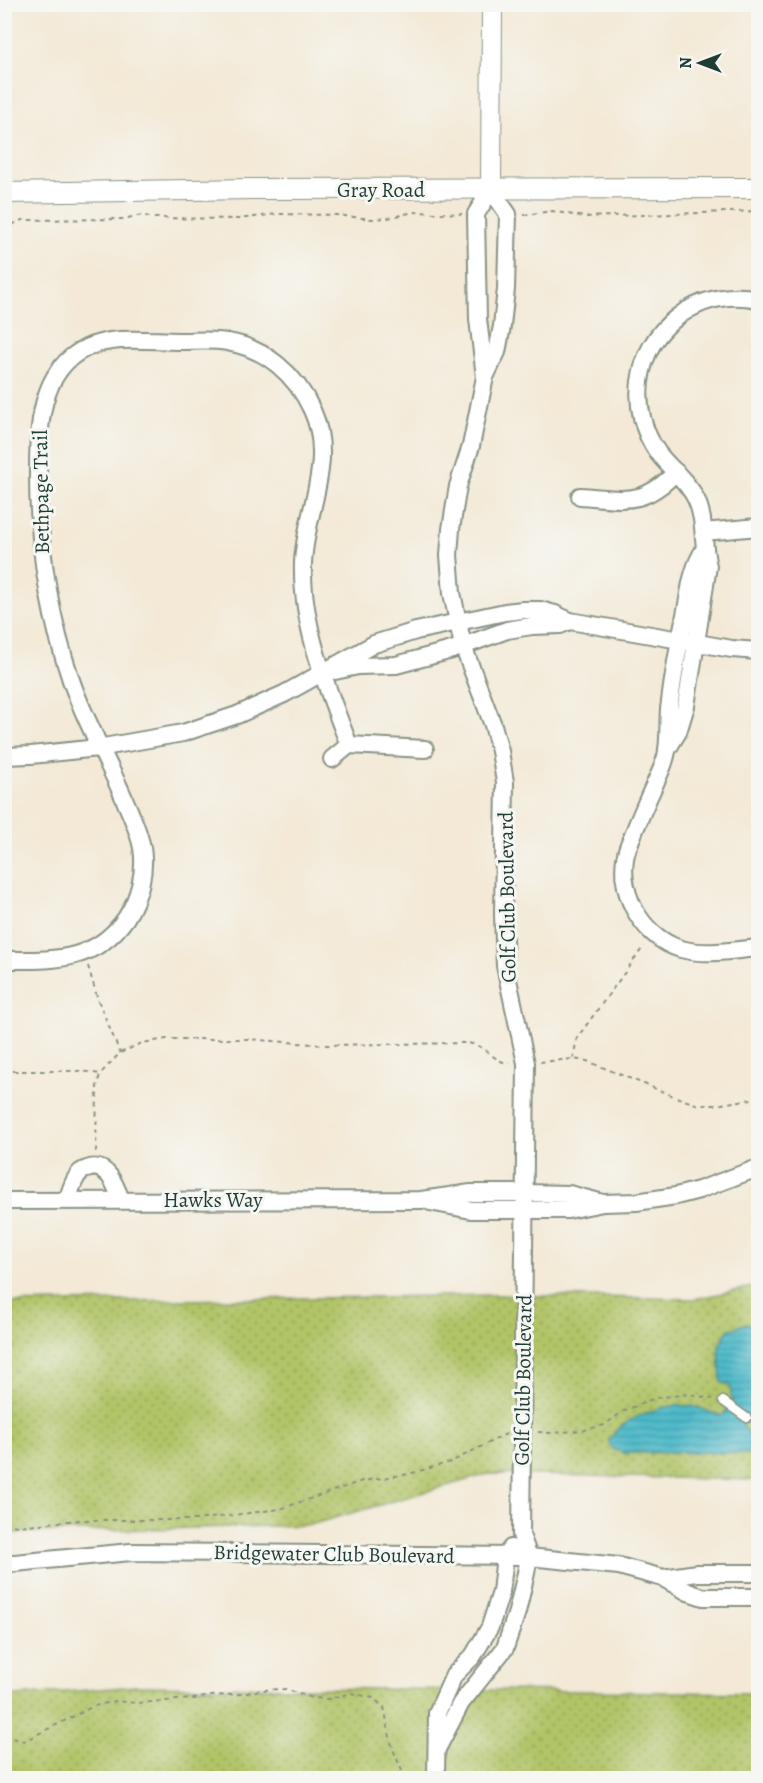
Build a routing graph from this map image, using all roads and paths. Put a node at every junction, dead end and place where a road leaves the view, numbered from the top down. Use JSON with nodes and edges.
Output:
{"nodes":[{"id":1,"x":492,"y":4,"type":"edge"},
{"id":2,"x":759,"y":188,"type":"edge"},
{"id":3,"x":491,"y":190,"type":"junction"},
{"id":4,"x":4,"y":193,"type":"edge"},
{"id":5,"x":759,"y":211,"type":"edge"},
{"id":6,"x":476,"y":214,"type":"junction"},
{"id":7,"x":508,"y":214,"type":"junction"},
{"id":8,"x":4,"y":229,"type":"edge"},
{"id":9,"x":759,"y":299,"type":"edge"},
{"id":10,"x":485,"y":376,"type":"junction"},
{"id":11,"x":676,"y":472,"type":"junction"},
{"id":12,"x":580,"y":496,"type":"dead end"},
{"id":13,"x":759,"y":527,"type":"edge"},
{"id":14,"x":704,"y":532,"type":"junction"},
{"id":15,"x":704,"y":550,"type":"junction"},
{"id":16,"x":570,"y":621,"type":"junction"},
{"id":17,"x":458,"y":623,"type":"junction"},
{"id":18,"x":401,"y":636,"type":"junction"},
{"id":19,"x":680,"y":640,"type":"junction"},
{"id":20,"x":697,"y":642,"type":"junction"},
{"id":21,"x":463,"y":646,"type":"junction"},
{"id":22,"x":759,"y":651,"type":"edge"},
{"id":23,"x":408,"y":663,"type":"junction"},
{"id":24,"x":323,"y":673,"type":"junction"},
{"id":25,"x":349,"y":745,"type":"junction"},
{"id":26,"x":102,"y":748,"type":"junction"},
{"id":27,"x":425,"y":749,"type":"dead end"},
{"id":28,"x":667,"y":750,"type":"junction"},
{"id":29,"x":4,"y":756,"type":"edge"},
{"id":30,"x":332,"y":759,"type":"dead end"},
{"id":31,"x":654,"y":933,"type":"junction"},
{"id":32,"x":759,"y":948,"type":"edge"},
{"id":33,"x":83,"y":953,"type":"junction"},
{"id":34,"x":4,"y":960,"type":"edge"},
{"id":35,"x":120,"y":1053,"type":"junction"},
{"id":36,"x":573,"y":1059,"type":"junction"},
{"id":37,"x":526,"y":1063,"type":"junction"},
{"id":38,"x":4,"y":1071,"type":"edge"},
{"id":39,"x":100,"y":1074,"type":"junction"},
{"id":40,"x":759,"y":1098,"type":"edge"},
{"id":41,"x":95,"y":1167,"type":"junction"},
{"id":42,"x":759,"y":1168,"type":"edge"},
{"id":43,"x":525,"y":1193,"type":"junction"},
{"id":44,"x":67,"y":1200,"type":"junction"},
{"id":45,"x":121,"y":1200,"type":"junction"},
{"id":46,"x":421,"y":1200,"type":"junction"},
{"id":47,"x":4,"y":1201,"type":"edge"},
{"id":48,"x":603,"y":1203,"type":"junction"},
{"id":49,"x":525,"y":1211,"type":"junction"},
{"id":50,"x":723,"y":1401,"type":"joint"},
{"id":51,"x":747,"y":1418,"type":"dead end"},
{"id":52,"x":522,"y":1431,"type":"junction"},
{"id":53,"x":4,"y":1524,"type":"edge"},
{"id":54,"x":521,"y":1535,"type":"junction"},
{"id":55,"x":505,"y":1556,"type":"junction"},
{"id":56,"x":529,"y":1557,"type":"junction"},
{"id":57,"x":4,"y":1564,"type":"edge"},
{"id":58,"x":759,"y":1573,"type":"edge"},
{"id":59,"x":663,"y":1578,"type":"junction"},
{"id":60,"x":759,"y":1598,"type":"edge"},
{"id":61,"x":473,"y":1656,"type":"junction"},
{"id":62,"x":486,"y":1670,"type":"junction"},
{"id":63,"x":4,"y":1736,"type":"edge"},
{"id":64,"x":436,"y":1749,"type":"junction"},
{"id":65,"x":405,"y":1779,"type":"edge"},
{"id":66,"x":436,"y":1779,"type":"edge"}],
"edges":[{"from":1,"to":3,"type":"street"},
{"from":2,"to":3,"type":"street","name":"Gray Road"},
{"from":3,"to":4,"type":"street","name":"Gray Road"},
{"from":3,"to":6,"type":"street"},
{"from":3,"to":7,"type":"street"},
{"from":5,"to":7,"type":"path"},
{"from":6,"to":8,"type":"path"},
{"from":6,"to":10,"type":"street","name":"Golf Club Boulevard"},
{"from":7,"to":10,"type":"street","name":"Golf Club Boulevard"},
{"from":9,"to":11,"type":"street"},
{"from":10,"to":17,"type":"street","name":"Golf Club Boulevard"},
{"from":11,"to":12,"type":"street"},
{"from":11,"to":14,"type":"street"},
{"from":13,"to":14,"type":"street"},
{"from":14,"to":15,"type":"street"},
{"from":15,"to":19,"type":"street"},
{"from":15,"to":20,"type":"street"},
{"from":16,"to":17,"type":"street"},
{"from":16,"to":19,"type":"street"},
{"from":16,"to":21,"type":"street"},
{"from":17,"to":18,"type":"street"},
{"from":17,"to":21,"type":"street","name":"Golf Club Boulevard"},
{"from":18,"to":23,"type":"street"},
{"from":18,"to":24,"type":"street"},
{"from":19,"to":20,"type":"street"},
{"from":19,"to":28,"type":"street"},
{"from":20,"to":22,"type":"street"},
{"from":20,"to":28,"type":"street"},
{"from":21,"to":23,"type":"street"},
{"from":21,"to":37,"type":"street","name":"Golf Club Boulevard"},
{"from":23,"to":24,"type":"street"},
{"from":24,"to":25,"type":"street","name":"Bethpage Trail"},
{"from":24,"to":26,"type":"street"},
{"from":24,"to":26,"type":"street","name":"Bethpage Trail"},
{"from":25,"to":27,"type":"street"},
{"from":25,"to":30,"type":"street"},
{"from":26,"to":29,"type":"street"},
{"from":26,"to":33,"type":"street","name":"Bethpage Trail"},
{"from":28,"to":31,"type":"street"},
{"from":31,"to":32,"type":"street"},
{"from":31,"to":36,"type":"path"},
{"from":33,"to":34,"type":"street","name":"Bethpage Trail"},
{"from":33,"to":35,"type":"path"},
{"from":35,"to":37,"type":"path"},
{"from":35,"to":39,"type":"path"},
{"from":36,"to":37,"type":"path"},
{"from":36,"to":40,"type":"path"},
{"from":37,"to":43,"type":"street","name":"Golf Club Boulevard"},
{"from":38,"to":39,"type":"path"},
{"from":39,"to":41,"type":"path"},
{"from":41,"to":44,"type":"street"},
{"from":41,"to":45,"type":"street"},
{"from":42,"to":48,"type":"street"},
{"from":43,"to":46,"type":"street","name":"Hawks Way"},
{"from":43,"to":48,"type":"street","name":"Hawks Way"},
{"from":43,"to":49,"type":"street","name":"Golf Club Boulevard"},
{"from":44,"to":45,"type":"street","name":"Hawks Way"},
{"from":44,"to":47,"type":"street","name":"Hawks Way"},
{"from":45,"to":46,"type":"street","name":"Hawks Way"},
{"from":46,"to":49,"type":"street","name":"Hawks Way"},
{"from":48,"to":49,"type":"street","name":"Hawks Way"},
{"from":49,"to":52,"type":"street","name":"Golf Club Boulevard"},
{"from":50,"to":51,"type":"lane"},
{"from":50,"to":52,"type":"path"},
{"from":52,"to":53,"type":"path"},
{"from":52,"to":54,"type":"street","name":"Golf Club Boulevard"},
{"from":54,"to":55,"type":"street"},
{"from":54,"to":56,"type":"street","name":"Golf Club Boulevard"},
{"from":55,"to":56,"type":"street","name":"Bridgewater Club Boulevard"},
{"from":55,"to":57,"type":"street","name":"Bridgewater Club Boulevard"},
{"from":55,"to":61,"type":"street"},
{"from":56,"to":59,"type":"street","name":"Bridgewater Club Boulevard"},
{"from":56,"to":62,"type":"street"},
{"from":58,"to":59,"type":"street","name":"Bridgewater Club Boulevard"},
{"from":59,"to":60,"type":"street","name":"Bridgewater Club Boulevard"},
{"from":61,"to":62,"type":"street"},
{"from":61,"to":64,"type":"street"},
{"from":62,"to":64,"type":"street"},
{"from":63,"to":65,"type":"path"},
{"from":64,"to":66,"type":"street"}]}
